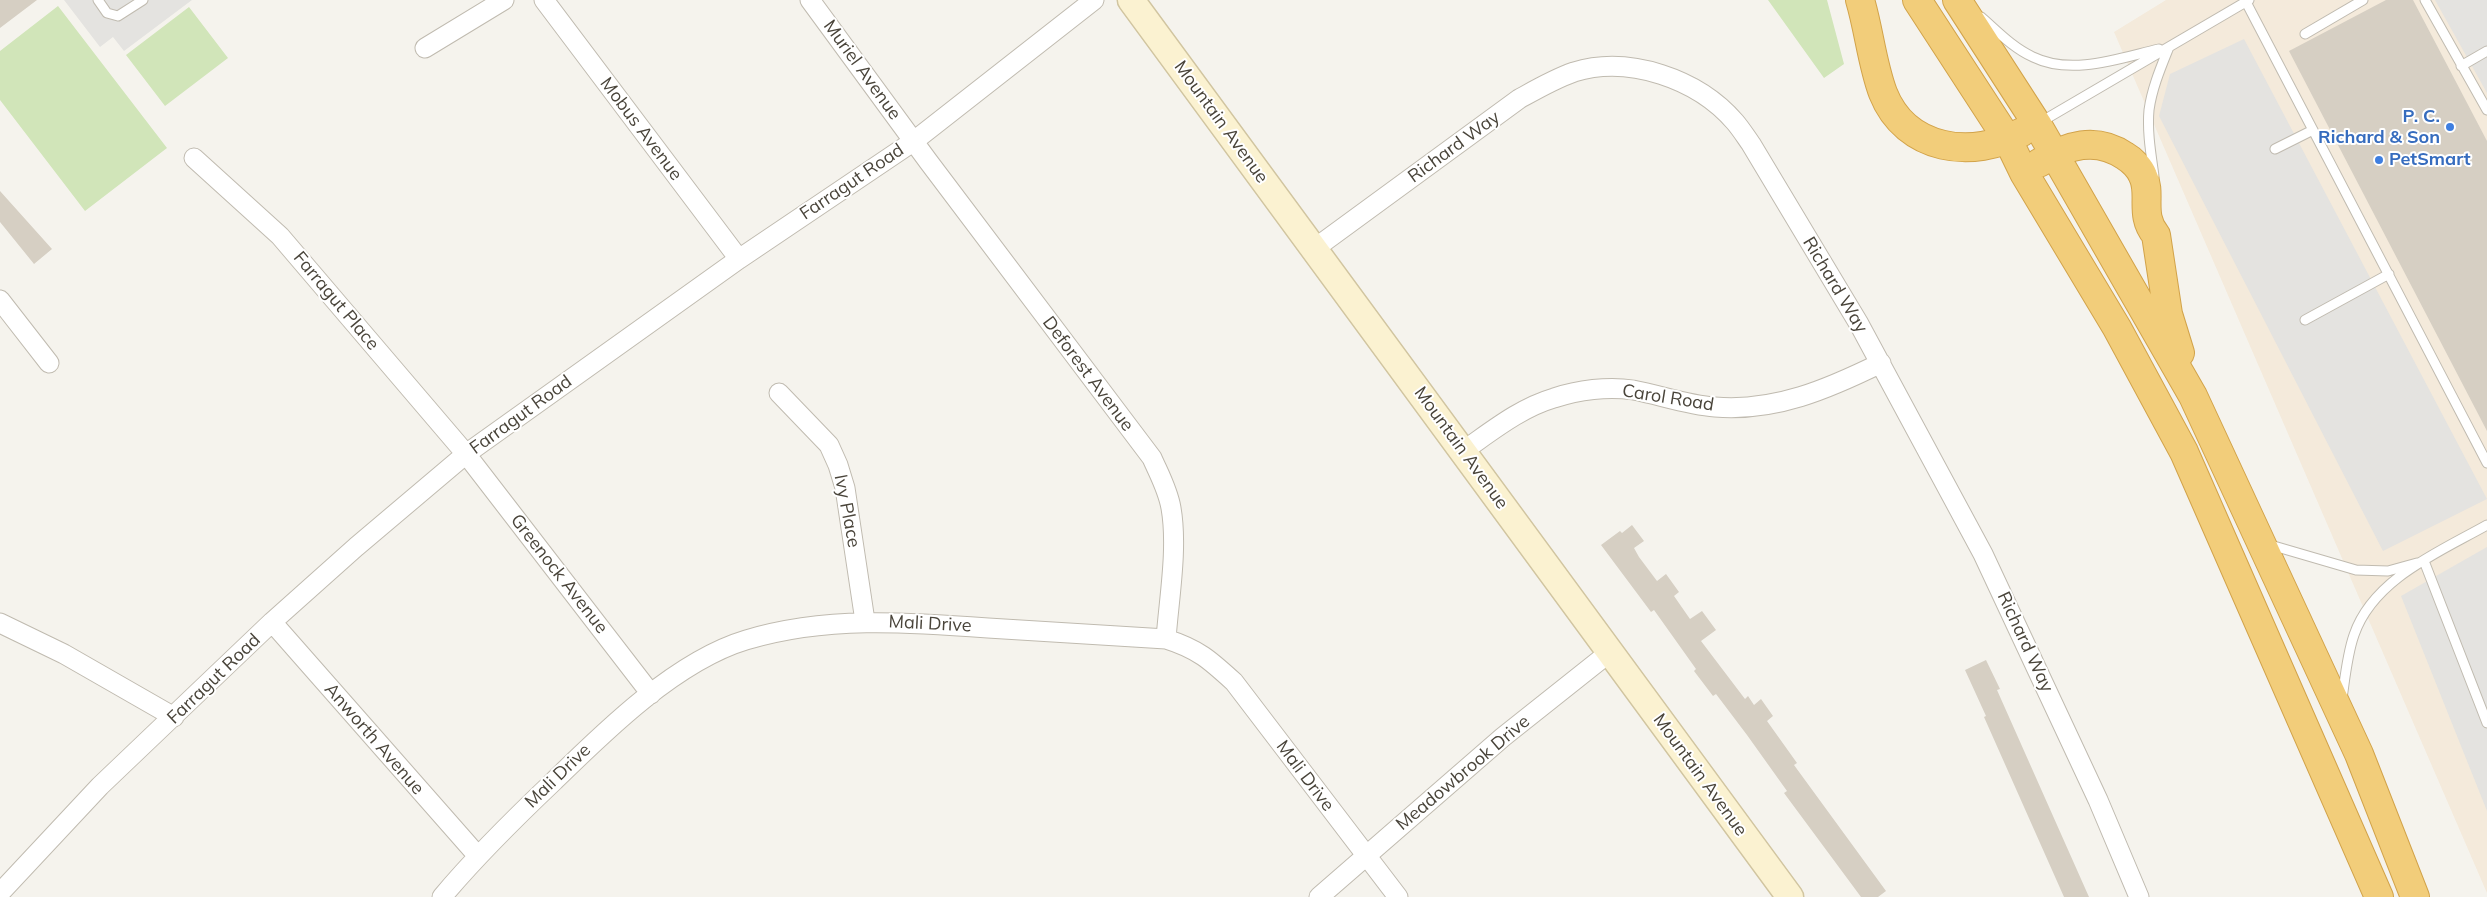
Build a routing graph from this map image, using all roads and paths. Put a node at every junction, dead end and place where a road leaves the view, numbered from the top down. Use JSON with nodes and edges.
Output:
{"nodes":[{"id":1,"x":98,"y":0,"type":"edge"},
{"id":2,"x":143,"y":0,"type":"edge"},
{"id":3,"x":504,"y":0,"type":"edge"},
{"id":4,"x":544,"y":0,"type":"edge"},
{"id":5,"x":810,"y":0,"type":"edge"},
{"id":6,"x":1094,"y":0,"type":"edge"},
{"id":7,"x":1131,"y":0,"type":"edge"},
{"id":8,"x":1860,"y":0,"type":"edge"},
{"id":9,"x":1917,"y":0,"type":"edge"},
{"id":10,"x":1957,"y":0,"type":"edge"},
{"id":11,"x":1961,"y":0,"type":"edge"},
{"id":12,"x":2363,"y":0,"type":"edge"},
{"id":13,"x":2425,"y":0,"type":"edge"},
{"id":14,"x":2248,"y":1,"type":"edge"},
{"id":15,"x":2305,"y":34,"type":"dead end"},
{"id":16,"x":2169,"y":47,"type":"junction"},
{"id":17,"x":425,"y":48,"type":"dead end"},
{"id":18,"x":2487,"y":51,"type":"edge"},
{"id":19,"x":2461,"y":66,"type":"junction"},
{"id":20,"x":2487,"y":110,"type":"edge"},
{"id":21,"x":2037,"y":124,"type":"junction"},
{"id":22,"x":2313,"y":130,"type":"junction"},
{"id":23,"x":2008,"y":140,"type":"junction"},
{"id":24,"x":914,"y":141,"type":"junction"},
{"id":25,"x":2275,"y":149,"type":"dead end"},
{"id":26,"x":2053,"y":154,"type":"junction"},
{"id":27,"x":194,"y":158,"type":"dead end"},
{"id":28,"x":2024,"y":173,"type":"junction"},
{"id":29,"x":2157,"y":208,"type":"dead end"},
{"id":30,"x":1314,"y":249,"type":"junction"},
{"id":31,"x":739,"y":259,"type":"junction"},
{"id":32,"x":2389,"y":274,"type":"junction"},
{"id":33,"x":0,"y":300,"type":"edge"},
{"id":34,"x":2305,"y":320,"type":"dead end"},
{"id":35,"x":49,"y":363,"type":"dead end"},
{"id":36,"x":1881,"y":363,"type":"junction"},
{"id":37,"x":779,"y":394,"type":"dead end"},
{"id":38,"x":2193,"y":396,"type":"junction"},
{"id":39,"x":1463,"y":451,"type":"junction"},
{"id":40,"x":466,"y":454,"type":"junction"},
{"id":41,"x":2487,"y":463,"type":"edge"},
{"id":42,"x":2487,"y":525,"type":"edge"},
{"id":43,"x":2260,"y":542,"type":"junction"},
{"id":44,"x":2424,"y":561,"type":"junction"},
{"id":45,"x":865,"y":621,"type":"junction"},
{"id":46,"x":272,"y":622,"type":"junction"},
{"id":47,"x":0,"y":623,"type":"edge"},
{"id":48,"x":1166,"y":639,"type":"junction"},
{"id":49,"x":1610,"y":652,"type":"junction"},
{"id":50,"x":651,"y":694,"type":"junction"},
{"id":51,"x":2339,"y":712,"type":"junction"},
{"id":52,"x":174,"y":718,"type":"junction"},
{"id":53,"x":2487,"y":724,"type":"edge"},
{"id":54,"x":477,"y":855,"type":"junction"},
{"id":55,"x":1366,"y":856,"type":"junction"},
{"id":56,"x":0,"y":893,"type":"edge"},
{"id":57,"x":442,"y":897,"type":"edge"},
{"id":58,"x":1319,"y":897,"type":"edge"},
{"id":59,"x":1398,"y":897,"type":"edge"},
{"id":60,"x":1790,"y":897,"type":"edge"},
{"id":61,"x":2139,"y":897,"type":"edge"},
{"id":62,"x":2379,"y":897,"type":"edge"},
{"id":63,"x":2415,"y":897,"type":"edge"}],
"edges":[{"from":1,"to":2,"type":"lane"},
{"from":3,"to":17,"type":"street"},
{"from":4,"to":31,"type":"street","name":"Mobus Avenue"},
{"from":5,"to":24,"type":"street","name":"Muriel Avenue"},
{"from":6,"to":24,"type":"street","name":"Farragut Road"},
{"from":7,"to":30,"type":"street","name":"Mountain Avenue"},
{"from":8,"to":23,"type":"highway"},
{"from":9,"to":23,"type":"highway"},
{"from":10,"to":21,"type":"highway"},
{"from":11,"to":16,"type":"lane"},
{"from":12,"to":15,"type":"lane"},
{"from":13,"to":19,"type":"lane"},
{"from":14,"to":16,"type":"lane"},
{"from":14,"to":22,"type":"lane"},
{"from":16,"to":21,"type":"lane"},
{"from":16,"to":29,"type":"lane"},
{"from":18,"to":19,"type":"lane"},
{"from":19,"to":20,"type":"lane"},
{"from":21,"to":23,"type":"highway"},
{"from":21,"to":26,"type":"highway"},
{"from":22,"to":25,"type":"lane"},
{"from":22,"to":32,"type":"lane"},
{"from":23,"to":28,"type":"highway"},
{"from":24,"to":31,"type":"street","name":"Farragut Road"},
{"from":24,"to":48,"type":"street","name":"Deforest Avenue"},
{"from":26,"to":28,"type":"highway"},
{"from":26,"to":38,"type":"highway"},
{"from":26,"to":38,"type":"highway"},
{"from":27,"to":40,"type":"street","name":"Farragut Place"},
{"from":28,"to":62,"type":"highway"},
{"from":30,"to":36,"type":"street","name":"Richard Way"},
{"from":30,"to":39,"type":"street","name":"Mountain Avenue"},
{"from":31,"to":40,"type":"street","name":"Farragut Road"},
{"from":32,"to":34,"type":"lane"},
{"from":32,"to":41,"type":"lane"},
{"from":33,"to":35,"type":"street"},
{"from":36,"to":39,"type":"street","name":"Carol Road"},
{"from":36,"to":61,"type":"street","name":"Richard Way"},
{"from":37,"to":45,"type":"street","name":"Ivy Place"},
{"from":38,"to":43,"type":"highway"},
{"from":39,"to":49,"type":"street","name":"Mountain Avenue"},
{"from":40,"to":46,"type":"street","name":"Farragut Road"},
{"from":40,"to":50,"type":"street","name":"Greenock Avenue"},
{"from":42,"to":44,"type":"lane"},
{"from":43,"to":44,"type":"lane"},
{"from":43,"to":51,"type":"highway"},
{"from":44,"to":51,"type":"lane"},
{"from":44,"to":53,"type":"lane"},
{"from":45,"to":48,"type":"street","name":"Mali Drive"},
{"from":45,"to":50,"type":"street","name":"Mali Drive"},
{"from":46,"to":52,"type":"street","name":"Farragut Road"},
{"from":46,"to":54,"type":"street","name":"Anworth Avenue"},
{"from":47,"to":52,"type":"street"},
{"from":48,"to":55,"type":"street","name":"Mali Drive"},
{"from":49,"to":55,"type":"street","name":"Meadowbrook Drive"},
{"from":49,"to":60,"type":"street","name":"Mountain Avenue"},
{"from":50,"to":54,"type":"street","name":"Mali Drive"},
{"from":51,"to":63,"type":"highway"},
{"from":52,"to":56,"type":"street","name":"Farragut Road"},
{"from":54,"to":57,"type":"street","name":"Mali Drive"},
{"from":55,"to":58,"type":"street","name":"Meadowbrook Drive"},
{"from":55,"to":59,"type":"street","name":"Mali Drive"}]}
